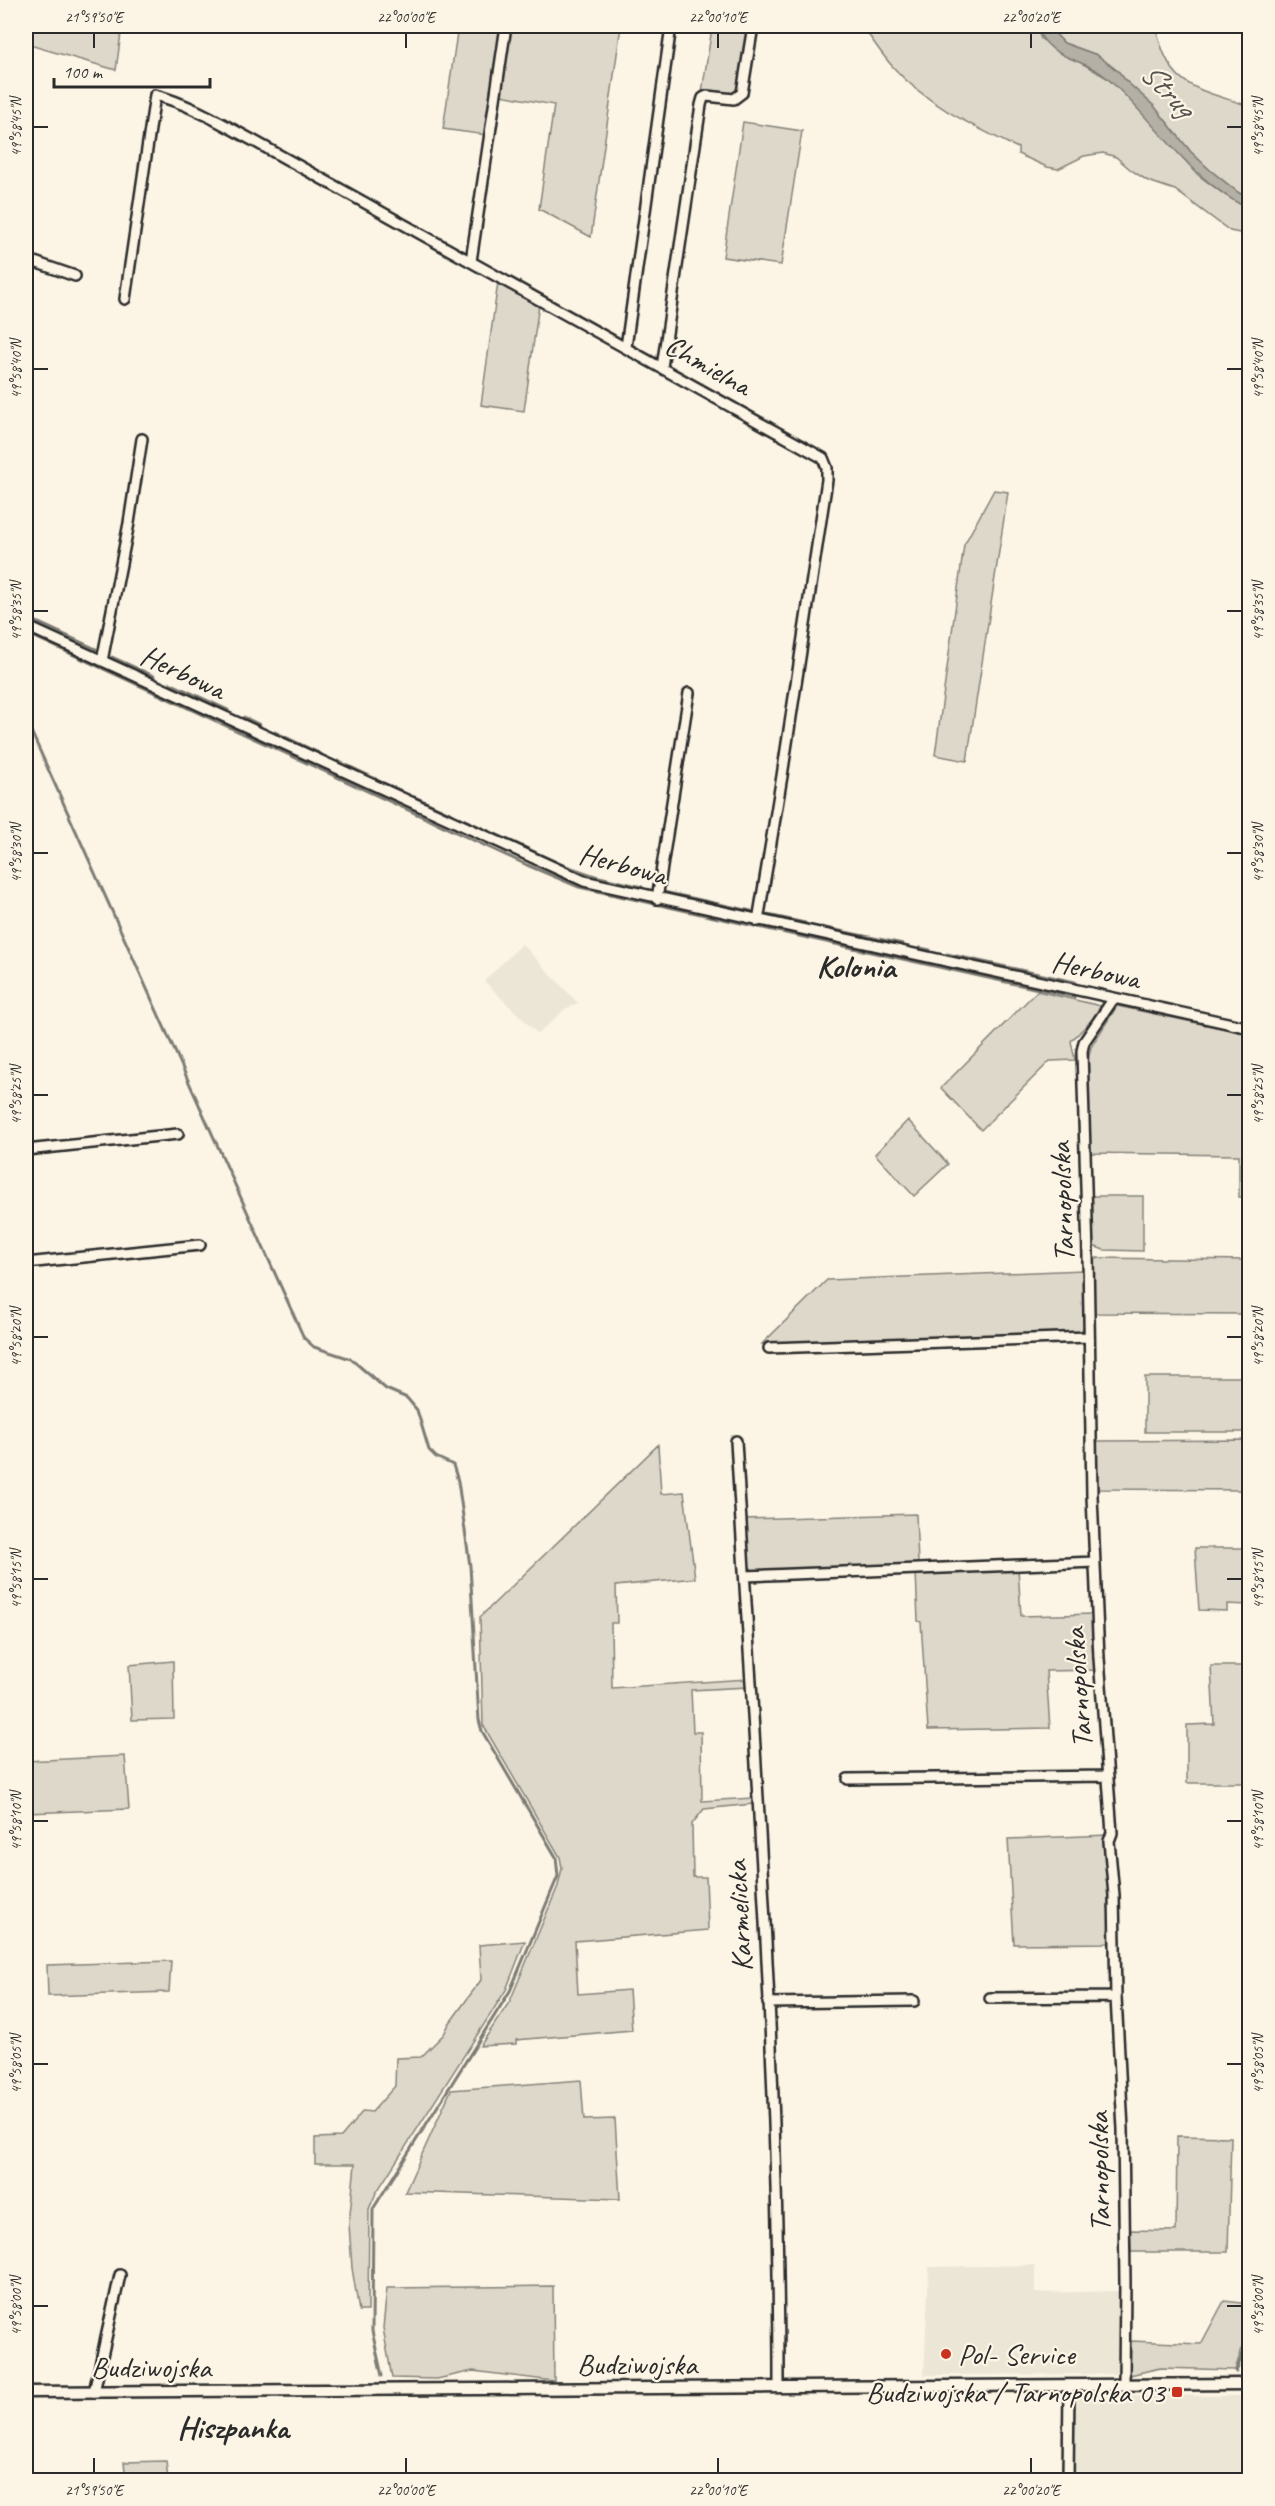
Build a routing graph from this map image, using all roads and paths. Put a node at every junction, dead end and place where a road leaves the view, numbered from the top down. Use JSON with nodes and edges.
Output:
{"nodes":[{"id":1,"x":506,"y":26,"type":"edge"},
{"id":2,"x":672,"y":26,"type":"edge"},
{"id":3,"x":753,"y":26,"type":"edge"},
{"id":4,"x":26,"y":259,"type":"edge"},
{"id":5,"x":471,"y":261,"type":"junction"},
{"id":6,"x":75,"y":276,"type":"dead end"},
{"id":7,"x":125,"y":299,"type":"dead end"},
{"id":8,"x":626,"y":347,"type":"junction"},
{"id":9,"x":662,"y":367,"type":"junction"},
{"id":10,"x":142,"y":439,"type":"dead end"},
{"id":11,"x":26,"y":626,"type":"edge"},
{"id":12,"x":102,"y":661,"type":"junction"},
{"id":13,"x":689,"y":693,"type":"dead end"},
{"id":14,"x":657,"y":898,"type":"junction"},
{"id":15,"x":758,"y":921,"type":"junction"},
{"id":16,"x":1114,"y":998,"type":"junction"},
{"id":17,"x":1250,"y":1028,"type":"edge"},
{"id":18,"x":178,"y":1134,"type":"dead end"},
{"id":19,"x":26,"y":1150,"type":"edge"},
{"id":20,"x":200,"y":1245,"type":"dead end"},
{"id":21,"x":26,"y":1263,"type":"edge"},
{"id":22,"x":1089,"y":1337,"type":"junction"},
{"id":23,"x":769,"y":1348,"type":"dead end"},
{"id":24,"x":736,"y":1441,"type":"dead end"},
{"id":25,"x":1095,"y":1562,"type":"junction"},
{"id":26,"x":745,"y":1576,"type":"junction"},
{"id":27,"x":1108,"y":1776,"type":"junction"},
{"id":28,"x":848,"y":1779,"type":"dead end"},
{"id":29,"x":1116,"y":1996,"type":"junction"},
{"id":30,"x":990,"y":1998,"type":"dead end"},
{"id":31,"x":914,"y":2001,"type":"dead end"},
{"id":32,"x":768,"y":2003,"type":"junction"},
{"id":33,"x":120,"y":2275,"type":"dead end"},
{"id":34,"x":1124,"y":2384,"type":"junction"},
{"id":35,"x":1250,"y":2384,"type":"edge"},
{"id":36,"x":1069,"y":2385,"type":"junction"},
{"id":37,"x":779,"y":2387,"type":"junction"},
{"id":38,"x":26,"y":2392,"type":"edge"},
{"id":39,"x":94,"y":2392,"type":"junction"},
{"id":40,"x":1068,"y":2481,"type":"edge"}],
"edges":[{"from":1,"to":5,"type":"street"},
{"from":2,"to":8,"type":"street"},
{"from":3,"to":9,"type":"street"},
{"from":4,"to":6,"type":"street"},
{"from":5,"to":7,"type":"street","name":"Chmielna"},
{"from":5,"to":8,"type":"street","name":"Chmielna"},
{"from":8,"to":9,"type":"street","name":"Chmielna"},
{"from":9,"to":15,"type":"street","name":"Chmielna"},
{"from":10,"to":12,"type":"street"},
{"from":11,"to":12,"type":"street","name":"Herbowa"},
{"from":12,"to":14,"type":"street","name":"Herbowa"},
{"from":13,"to":14,"type":"street"},
{"from":14,"to":15,"type":"street","name":"Herbowa"},
{"from":15,"to":16,"type":"street","name":"Herbowa"},
{"from":16,"to":17,"type":"street","name":"Herbowa"},
{"from":16,"to":22,"type":"street","name":"Tarnopolska"},
{"from":18,"to":19,"type":"street"},
{"from":20,"to":21,"type":"street"},
{"from":22,"to":23,"type":"street"},
{"from":22,"to":25,"type":"street","name":"Tarnopolska"},
{"from":24,"to":26,"type":"street","name":"Karmelicka"},
{"from":25,"to":26,"type":"street"},
{"from":25,"to":27,"type":"street","name":"Tarnopolska"},
{"from":26,"to":32,"type":"street","name":"Karmelicka"},
{"from":27,"to":28,"type":"street"},
{"from":27,"to":29,"type":"street","name":"Tarnopolska"},
{"from":29,"to":30,"type":"street"},
{"from":29,"to":34,"type":"street","name":"Tarnopolska"},
{"from":31,"to":32,"type":"street"},
{"from":32,"to":37,"type":"street","name":"Karmelicka"},
{"from":33,"to":39,"type":"street"},
{"from":34,"to":35,"type":"street","name":"Budziwojska"},
{"from":34,"to":36,"type":"street","name":"Budziwojska"},
{"from":36,"to":37,"type":"street","name":"Budziwojska"},
{"from":36,"to":40,"type":"street"},
{"from":37,"to":39,"type":"street","name":"Budziwojska"},
{"from":38,"to":39,"type":"street","name":"Budziwojska"}]}
